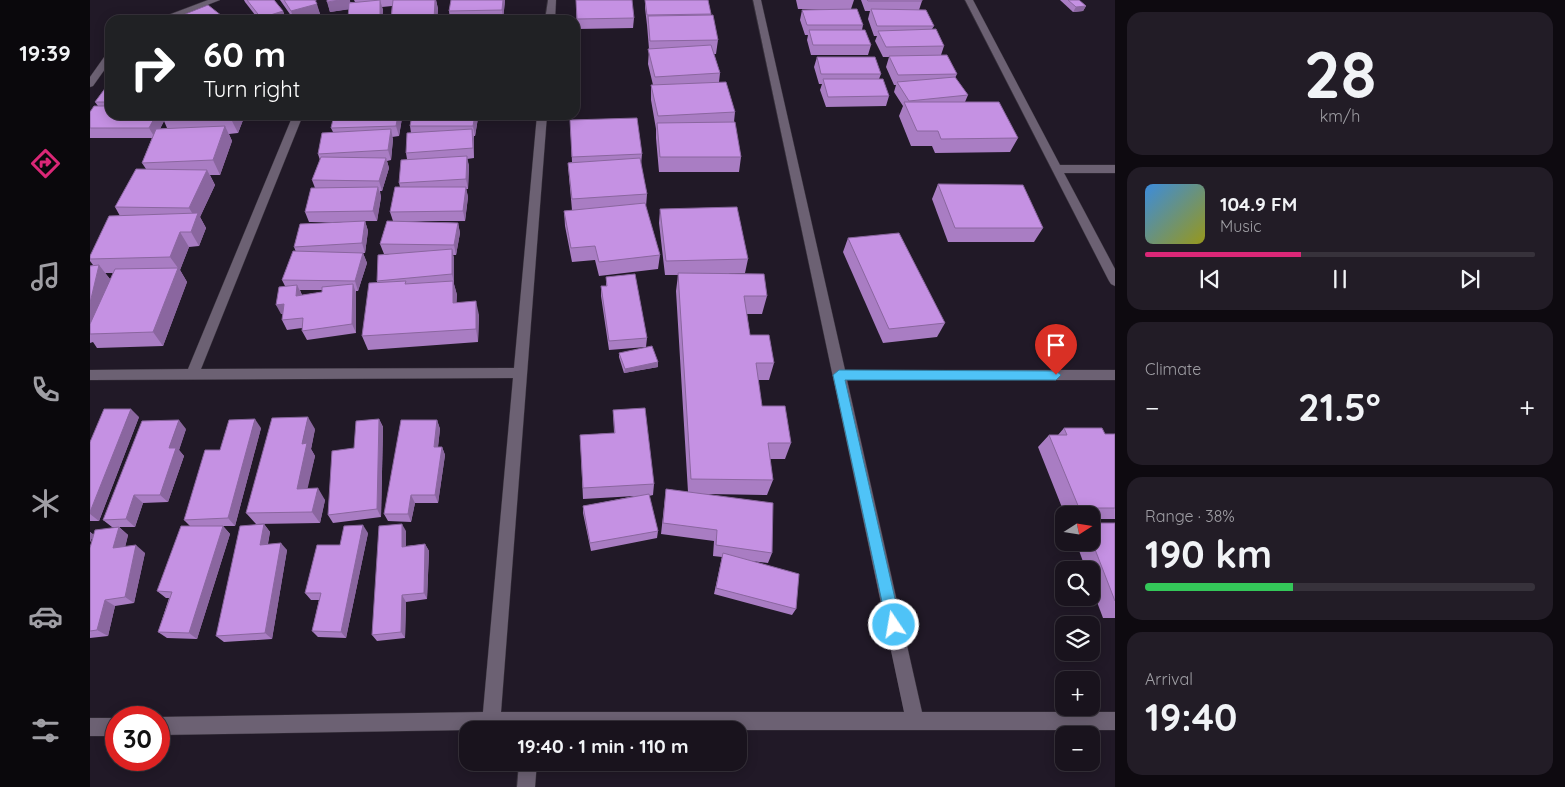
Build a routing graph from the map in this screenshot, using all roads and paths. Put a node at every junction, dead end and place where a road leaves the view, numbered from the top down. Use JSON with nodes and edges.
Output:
{"nodes":[{"id":1,"x":216,"y":0,"type":"edge"},
{"id":2,"x":552,"y":0,"type":"edge"},
{"id":3,"x":757,"y":0,"type":"edge"},
{"id":4,"x":969,"y":0,"type":"edge"},
{"id":5,"x":174,"y":15,"type":"edge"},
{"id":6,"x":550,"y":15,"type":"edge"},
{"id":7,"x":105,"y":62,"type":"edge"},
{"id":8,"x":90,"y":84,"type":"edge"},
{"id":9,"x":296,"y":120,"type":"edge"},
{"id":10,"x":542,"y":120,"type":"edge"},
{"id":11,"x":1057,"y":169,"type":"junction"},
{"id":12,"x":1115,"y":169,"type":"edge"},
{"id":13,"x":1115,"y":281,"type":"edge"},
{"id":14,"x":520,"y":373,"type":"junction"},
{"id":15,"x":90,"y":375,"type":"edge"},
{"id":16,"x":192,"y":375,"type":"junction"},
{"id":17,"x":839,"y":375,"type":"junction"},
{"id":18,"x":1115,"y":375,"type":"edge"},
{"id":19,"x":459,"y":721,"type":"edge"},
{"id":20,"x":491,"y":721,"type":"edge"},
{"id":21,"x":915,"y":721,"type":"junction"},
{"id":22,"x":1115,"y":721,"type":"edge"},
{"id":23,"x":747,"y":723,"type":"edge"},
{"id":24,"x":170,"y":726,"type":"edge"},
{"id":25,"x":90,"y":727,"type":"edge"},
{"id":26,"x":105,"y":727,"type":"edge"},
{"id":27,"x":527,"y":771,"type":"edge"},
{"id":28,"x":526,"y":787,"type":"edge"}],
"edges":[{"from":1,"to":5,"type":"street"},
{"from":2,"to":6,"type":"street"},
{"from":3,"to":17,"type":"street"},
{"from":4,"to":11,"type":"street"},
{"from":7,"to":8,"type":"street"},
{"from":9,"to":16,"type":"street"},
{"from":10,"to":14,"type":"street"},
{"from":11,"to":12,"type":"street"},
{"from":11,"to":13,"type":"street"},
{"from":14,"to":16,"type":"street"},
{"from":14,"to":20,"type":"street"},
{"from":15,"to":16,"type":"street"},
{"from":17,"to":18,"type":"street"},
{"from":17,"to":21,"type":"street"},
{"from":19,"to":24,"type":"street"},
{"from":21,"to":22,"type":"street"},
{"from":21,"to":23,"type":"street"},
{"from":25,"to":26,"type":"street"},
{"from":27,"to":28,"type":"street"}]}
